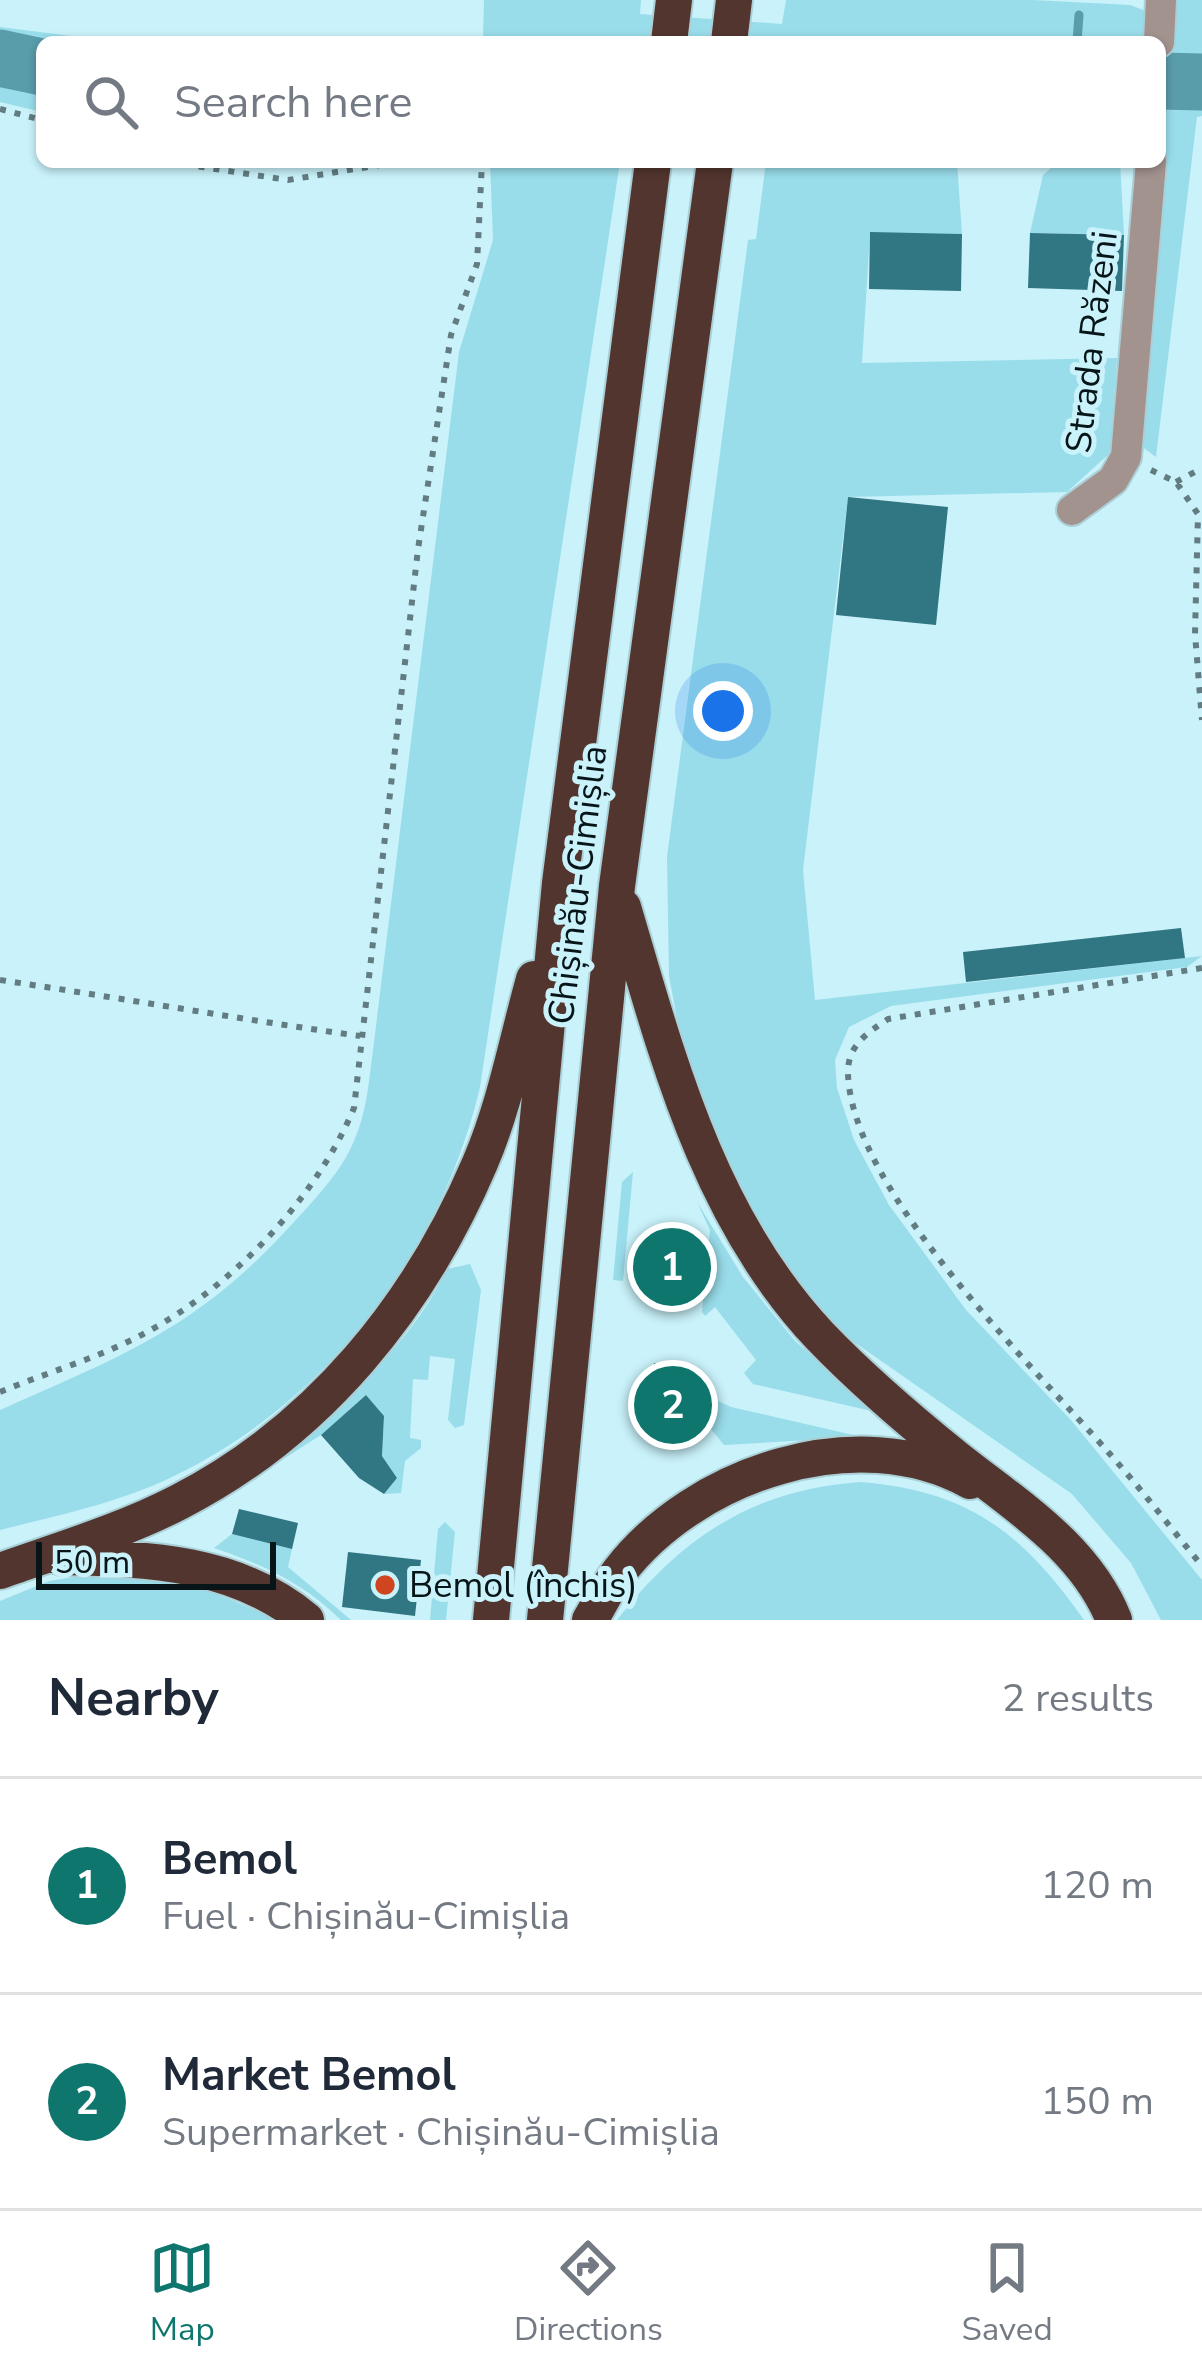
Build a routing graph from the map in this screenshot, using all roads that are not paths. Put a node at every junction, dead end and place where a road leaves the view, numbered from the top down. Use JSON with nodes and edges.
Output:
{"nodes":[{"id":1,"x":674,"y":0,"type":"edge"},
{"id":2,"x":734,"y":0,"type":"edge"},
{"id":3,"x":1161,"y":0,"type":"edge"},
{"id":4,"x":670,"y":36,"type":"edge"},
{"id":5,"x":730,"y":36,"type":"edge"},
{"id":6,"x":1159,"y":36,"type":"edge"},
{"id":7,"x":652,"y":168,"type":"edge"},
{"id":8,"x":715,"y":168,"type":"edge"},
{"id":9,"x":1150,"y":168,"type":"edge"},
{"id":10,"x":1072,"y":510,"type":"dead end"},
{"id":11,"x":560,"y":883,"type":"junction"},
{"id":12,"x":616,"y":886,"type":"junction"},
{"id":13,"x":1014,"y":1504,"type":"junction"},
{"id":14,"x":40,"y":1556,"type":"junction"},
{"id":15,"x":0,"y":1570,"type":"edge"},
{"id":16,"x":306,"y":1620,"type":"edge"},
{"id":17,"x":491,"y":1620,"type":"edge"},
{"id":18,"x":545,"y":1620,"type":"edge"},
{"id":19,"x":590,"y":1620,"type":"edge"},
{"id":20,"x":1114,"y":1620,"type":"edge"}],
"edges":[{"from":1,"to":4,"type":"highway"},
{"from":2,"to":5,"type":"highway"},
{"from":3,"to":6,"type":"lane"},
{"from":7,"to":11,"type":"highway","name":"Chișinău-Cimișlia"},
{"from":8,"to":12,"type":"highway","name":"Chișinău-Cimișlia"},
{"from":9,"to":10,"type":"lane","name":"Strada Răzeni"},
{"from":11,"to":14,"type":"highway"},
{"from":11,"to":17,"type":"highway","name":"Chișinău-Cimișlia"},
{"from":12,"to":13,"type":"highway"},
{"from":12,"to":18,"type":"highway","name":"Chișinău-Cimișlia"},
{"from":13,"to":19,"type":"highway"},
{"from":13,"to":20,"type":"highway"},
{"from":14,"to":15,"type":"highway"},
{"from":14,"to":16,"type":"highway"}]}
